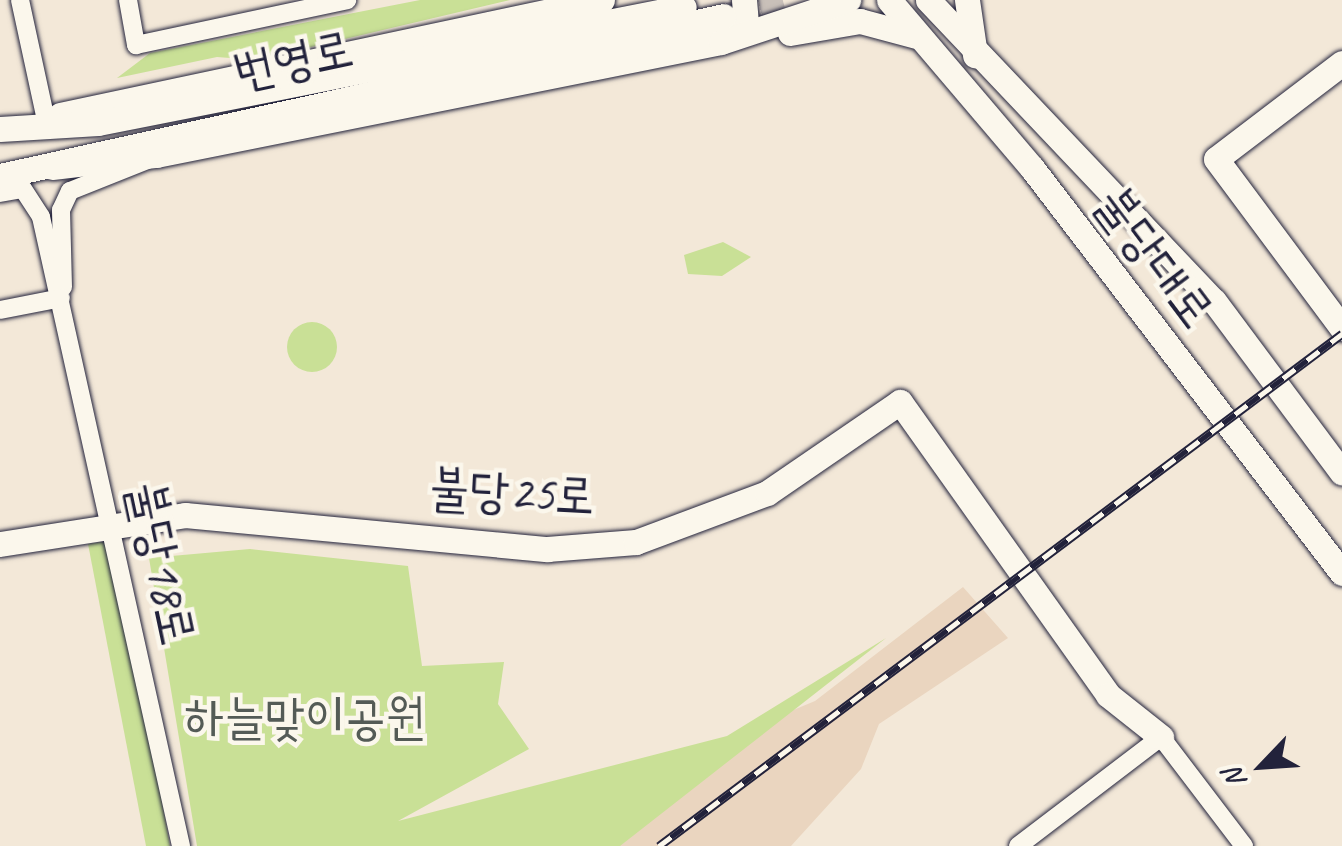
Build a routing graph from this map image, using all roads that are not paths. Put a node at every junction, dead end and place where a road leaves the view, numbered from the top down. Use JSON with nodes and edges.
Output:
{"nodes":[{"id":1,"x":20,"y":0,"type":"edge"},
{"id":2,"x":128,"y":0,"type":"edge"},
{"id":3,"x":347,"y":0,"type":"edge"},
{"id":4,"x":602,"y":0,"type":"edge"},
{"id":5,"x":848,"y":0,"type":"edge"},
{"id":6,"x":889,"y":0,"type":"edge"},
{"id":7,"x":928,"y":0,"type":"edge"},
{"id":8,"x":967,"y":0,"type":"edge"},
{"id":9,"x":321,"y":2,"type":"edge"},
{"id":10,"x":729,"y":5,"type":"edge"},
{"id":11,"x":922,"y":40,"type":"junction"},
{"id":12,"x":721,"y":42,"type":"junction"},
{"id":13,"x":975,"y":55,"type":"junction"},
{"id":14,"x":1342,"y":63,"type":"edge"},
{"id":15,"x":46,"y":120,"type":"junction"},
{"id":16,"x":0,"y":129,"type":"edge"},
{"id":17,"x":156,"y":154,"type":"junction"},
{"id":18,"x":52,"y":166,"type":"junction"},
{"id":19,"x":0,"y":176,"type":"edge"},
{"id":20,"x":0,"y":193,"type":"edge"},
{"id":21,"x":62,"y":298,"type":"junction"},
{"id":22,"x":0,"y":310,"type":"edge"},
{"id":23,"x":1342,"y":328,"type":"edge"},
{"id":24,"x":950,"y":470,"type":"junction"},
{"id":25,"x":1342,"y":473,"type":"edge"},
{"id":26,"x":113,"y":522,"type":"junction"},
{"id":27,"x":0,"y":544,"type":"edge"},
{"id":28,"x":1342,"y":574,"type":"edge"},
{"id":29,"x":1161,"y":737,"type":"junction"},
{"id":30,"x":182,"y":846,"type":"edge"},
{"id":31,"x":1018,"y":846,"type":"edge"},
{"id":32,"x":1244,"y":846,"type":"edge"}],
"edges":[{"from":1,"to":15,"type":"street"},
{"from":2,"to":9,"type":"street"},
{"from":3,"to":9,"type":"street"},
{"from":4,"to":15,"type":"main road"},
{"from":5,"to":12,"type":"main road"},
{"from":6,"to":11,"type":"main road","name":"불당대로"},
{"from":7,"to":13,"type":"main road","name":"불당대로"},
{"from":8,"to":13,"type":"main road"},
{"from":10,"to":12,"type":"main road"},
{"from":10,"to":15,"type":"main road","name":"번영로"},
{"from":10,"to":18,"type":"main road","name":"번영로"},
{"from":11,"to":12,"type":"main road"},
{"from":11,"to":28,"type":"main road","name":"불당대로"},
{"from":12,"to":17,"type":"main road"},
{"from":13,"to":25,"type":"main road","name":"불당대로"},
{"from":14,"to":23,"type":"main road"},
{"from":15,"to":16,"type":"main road","name":"번영로"},
{"from":17,"to":18,"type":"main road"},
{"from":17,"to":21,"type":"street"},
{"from":18,"to":19,"type":"main road","name":"번영로"},
{"from":20,"to":21,"type":"street"},
{"from":21,"to":22,"type":"street"},
{"from":21,"to":26,"type":"street","name":"불당18로"},
{"from":24,"to":26,"type":"main road","name":"불당25로"},
{"from":24,"to":29,"type":"main road"},
{"from":24,"to":29,"type":"main road"},
{"from":26,"to":27,"type":"main road","name":"불당25로"},
{"from":26,"to":30,"type":"street","name":"불당18로"},
{"from":29,"to":31,"type":"street"},
{"from":29,"to":32,"type":"street"}]}
